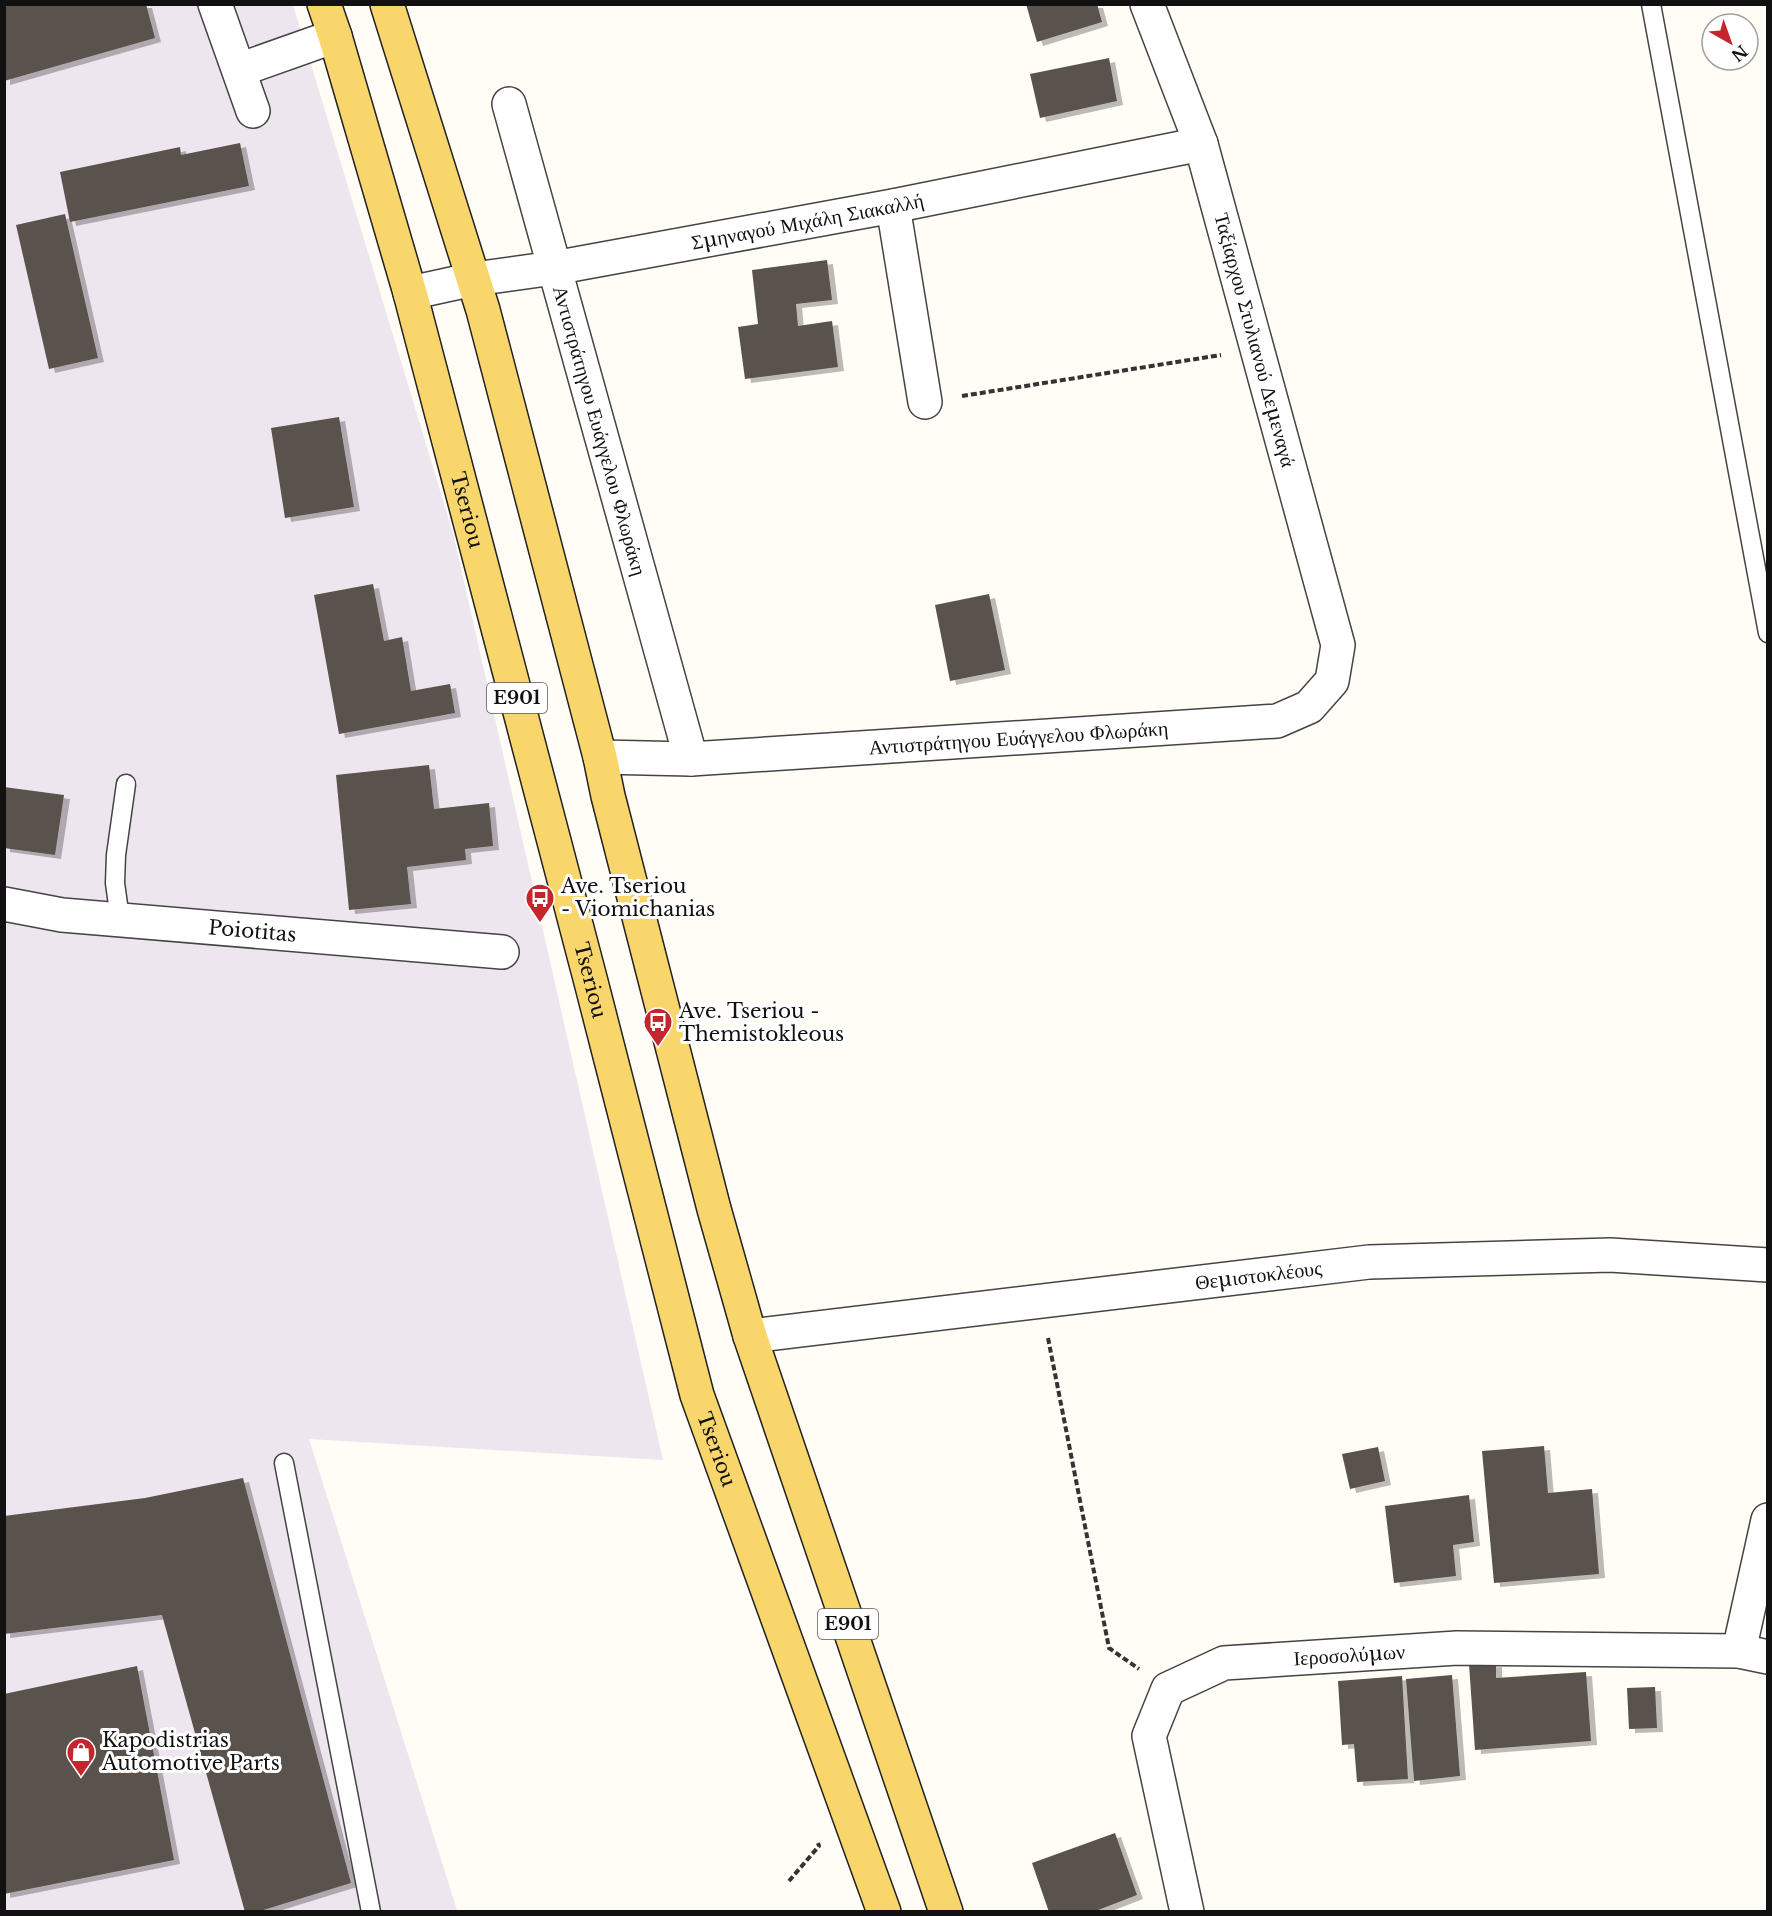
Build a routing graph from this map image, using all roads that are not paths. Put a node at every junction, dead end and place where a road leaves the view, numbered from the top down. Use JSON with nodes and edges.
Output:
{"nodes":[{"id":1,"x":215,"y":4,"type":"edge"},
{"id":2,"x":324,"y":4,"type":"edge"},
{"id":3,"x":387,"y":4,"type":"edge"},
{"id":4,"x":1147,"y":4,"type":"edge"},
{"id":5,"x":1651,"y":4,"type":"edge"},
{"id":6,"x":335,"y":36,"type":"junction"},
{"id":7,"x":238,"y":70,"type":"junction"},
{"id":8,"x":509,"y":104,"type":"dead end"},
{"id":9,"x":253,"y":111,"type":"dead end"},
{"id":10,"x":1202,"y":144,"type":"junction"},
{"id":11,"x":893,"y":206,"type":"junction"},
{"id":12,"x":554,"y":268,"type":"junction"},
{"id":13,"x":474,"y":279,"type":"junction"},
{"id":14,"x":410,"y":293,"type":"junction"},
{"id":15,"x":925,"y":402,"type":"road end"},
{"id":16,"x":1767,"y":633,"type":"edge"},
{"id":17,"x":1332,"y":681,"type":"joint"},
{"id":18,"x":600,"y":757,"type":"junction"},
{"id":19,"x":691,"y":759,"type":"junction"},
{"id":20,"x":126,"y":784,"type":"dead end"},
{"id":21,"x":4,"y":904,"type":"edge"},
{"id":22,"x":120,"y":919,"type":"junction"},
{"id":23,"x":502,"y":952,"type":"dead end"},
{"id":24,"x":1767,"y":1265,"type":"edge"},
{"id":25,"x":750,"y":1336,"type":"junction"},
{"id":26,"x":284,"y":1463,"type":"dead end"},
{"id":27,"x":1767,"y":1520,"type":"edge"},
{"id":28,"x":1753,"y":1654,"type":"edge"},
{"id":29,"x":371,"y":1911,"type":"edge"},
{"id":30,"x":884,"y":1911,"type":"edge"},
{"id":31,"x":946,"y":1911,"type":"edge"},
{"id":32,"x":1187,"y":1911,"type":"edge"}],
"edges":[{"from":1,"to":7,"type":"street"},
{"from":2,"to":6,"type":"main road","name":"Tseriou","number":"E901"},
{"from":3,"to":13,"type":"main road","number":"E901"},
{"from":4,"to":10,"type":"street","name":"Ταξίαρχου Στυλιανού Δεμεναγά"},
{"from":5,"to":16,"type":"lane"},
{"from":6,"to":7,"type":"street"},
{"from":6,"to":14,"type":"main road","name":"Tseriou","number":"E901"},
{"from":7,"to":9,"type":"street"},
{"from":8,"to":12,"type":"street","name":"Αντιστράτηγου Ευάγγελου Φλωράκη"},
{"from":10,"to":11,"type":"street","name":"Σμηναγού Μιχάλη Σιακαλλή"},
{"from":10,"to":17,"type":"street","name":"Ταξίαρχου Στυλιανού Δεμεναγά"},
{"from":11,"to":12,"type":"street","name":"Σμηναγού Μιχάλη Σιακαλλή"},
{"from":11,"to":15,"type":"street"},
{"from":12,"to":13,"type":"street","name":"Σμηναγού Μιχάλη Σιακαλλή"},
{"from":12,"to":19,"type":"street","name":"Αντιστράτηγου Ευάγγελου Φλωράκη"},
{"from":13,"to":14,"type":"street","name":"Σμηναγού Μιχάλη Σιακαλλή"},
{"from":13,"to":18,"type":"main road","number":"E901"},
{"from":14,"to":30,"type":"main road","name":"Tseriou","number":"E901"},
{"from":17,"to":19,"type":"street","name":"Αντιστράτηγου Ευάγγελου Φλωράκη"},
{"from":18,"to":19,"type":"street","name":"Αντιστράτηγου Ευάγγελου Φλωράκη"},
{"from":18,"to":25,"type":"main road","number":"E901"},
{"from":20,"to":22,"type":"lane"},
{"from":21,"to":22,"type":"street","name":"Poiotitas"},
{"from":22,"to":23,"type":"street","name":"Poiotitas"},
{"from":24,"to":25,"type":"street","name":"Θεμιστοκλέους"},
{"from":25,"to":31,"type":"main road","number":"E901"},
{"from":26,"to":29,"type":"lane"},
{"from":27,"to":28,"type":"street"},
{"from":28,"to":32,"type":"street","name":"Ιεροσολύμων"}]}
